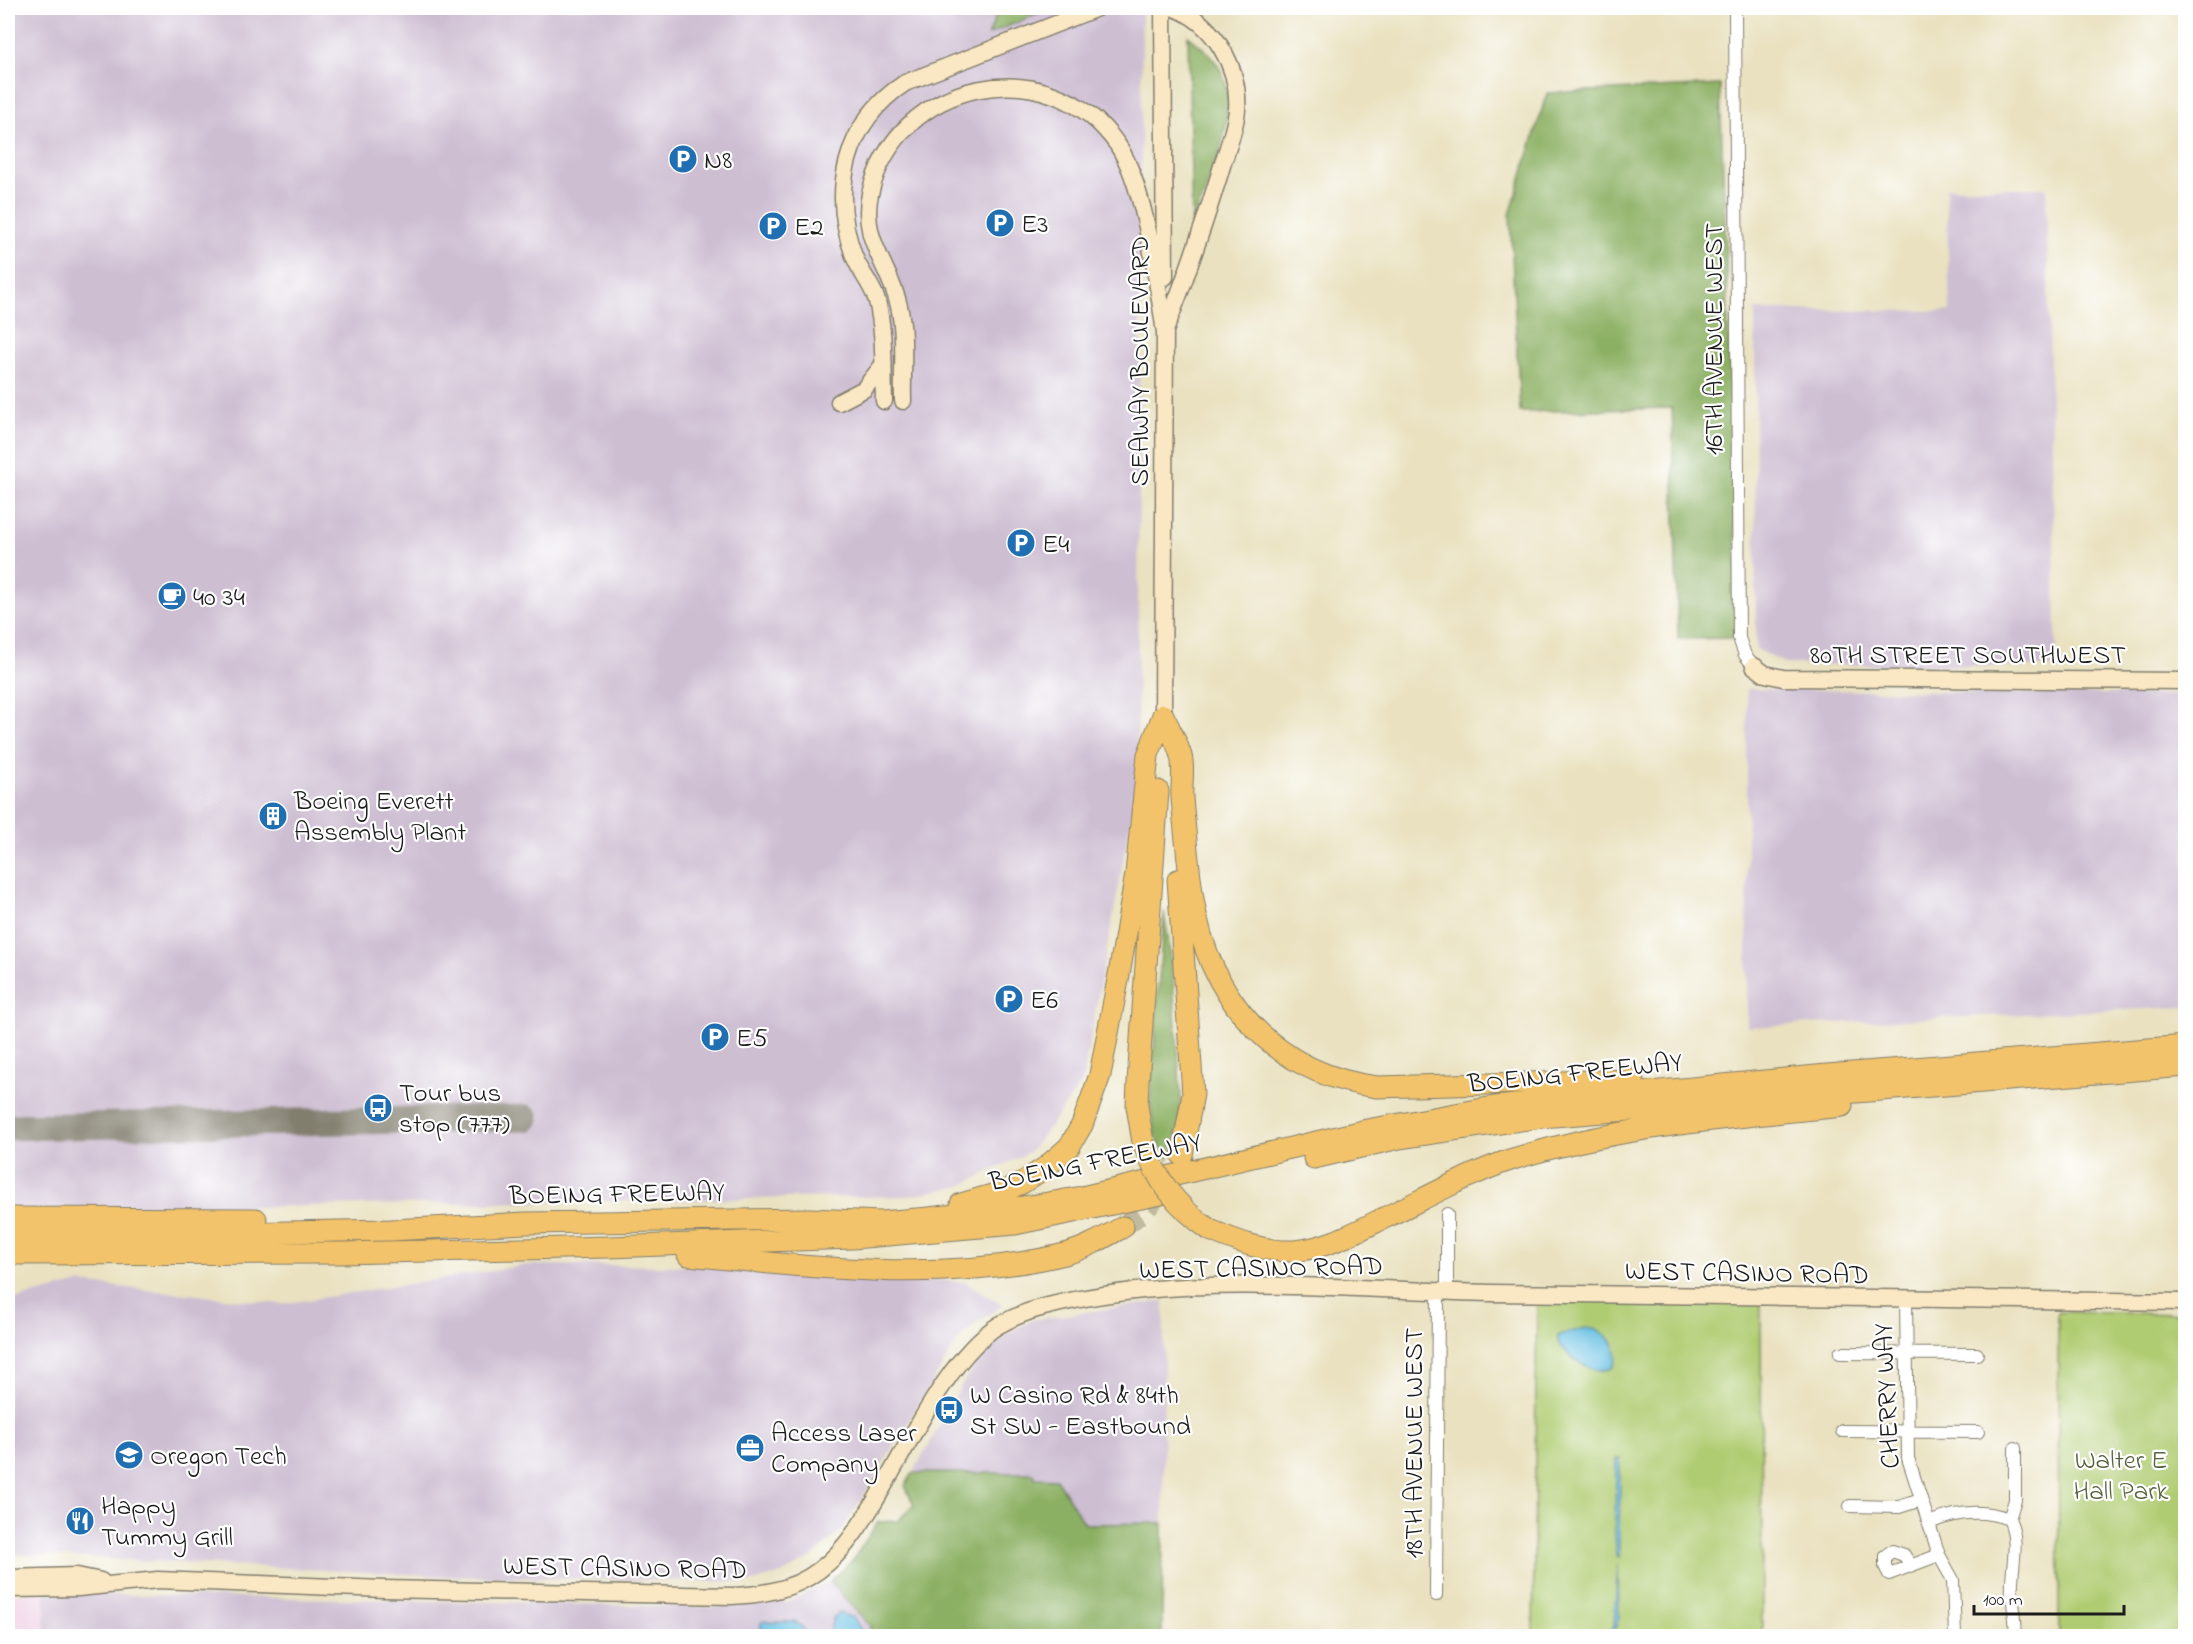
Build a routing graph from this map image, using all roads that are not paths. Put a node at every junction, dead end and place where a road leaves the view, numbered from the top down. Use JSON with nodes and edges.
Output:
{"nodes":[{"id":1,"x":1097,"y":8,"type":"edge"},
{"id":2,"x":1163,"y":8,"type":"edge"},
{"id":3,"x":1174,"y":8,"type":"edge"},
{"id":4,"x":1735,"y":8,"type":"edge"},
{"id":5,"x":1165,"y":332,"type":"junction"},
{"id":6,"x":883,"y":365,"type":"junction"},
{"id":7,"x":884,"y":401,"type":"dead end"},
{"id":8,"x":903,"y":401,"type":"dead end"},
{"id":9,"x":840,"y":402,"type":"dead end"},
{"id":10,"x":1754,"y":666,"type":"joint"},
{"id":11,"x":2186,"y":681,"type":"edge"},
{"id":12,"x":1163,"y":715,"type":"junction"},
{"id":13,"x":2186,"y":1046,"type":"edge"},
{"id":14,"x":2186,"y":1067,"type":"edge"},
{"id":15,"x":1827,"y":1075,"type":"junction"},
{"id":16,"x":1182,"y":1155,"type":"dead end"},
{"id":17,"x":1447,"y":1214,"type":"dead end"},
{"id":18,"x":8,"y":1218,"type":"edge"},
{"id":19,"x":810,"y":1219,"type":"junction"},
{"id":20,"x":526,"y":1222,"type":"junction"},
{"id":21,"x":1123,"y":1227,"type":"tunnel mouth"},
{"id":22,"x":8,"y":1237,"type":"edge"},
{"id":23,"x":609,"y":1248,"type":"junction"},
{"id":24,"x":8,"y":1254,"type":"edge"},
{"id":25,"x":212,"y":1255,"type":"junction"},
{"id":26,"x":8,"y":1268,"type":"edge"},
{"id":27,"x":1442,"y":1292,"type":"junction"},
{"id":28,"x":1906,"y":1299,"type":"junction"},
{"id":29,"x":2186,"y":1302,"type":"edge"},
{"id":30,"x":1840,"y":1353,"type":"dead end"},
{"id":31,"x":1906,"y":1353,"type":"junction"},
{"id":32,"x":1977,"y":1354,"type":"dead end"},
{"id":33,"x":1842,"y":1431,"type":"dead end"},
{"id":34,"x":1907,"y":1432,"type":"junction"},
{"id":35,"x":1978,"y":1432,"type":"dead end"},
{"id":36,"x":2015,"y":1448,"type":"dead end"},
{"id":37,"x":1921,"y":1500,"type":"junction"},
{"id":38,"x":1850,"y":1506,"type":"dead end"},
{"id":39,"x":2009,"y":1519,"type":"junction"},
{"id":40,"x":1929,"y":1523,"type":"junction"},
{"id":41,"x":1939,"y":1555,"type":"junction"},
{"id":42,"x":1910,"y":1564,"type":"dead end"},
{"id":43,"x":8,"y":1578,"type":"edge"},
{"id":44,"x":114,"y":1583,"type":"junction"},
{"id":45,"x":8,"y":1589,"type":"edge"},
{"id":46,"x":1436,"y":1595,"type":"dead end"},
{"id":47,"x":1955,"y":1636,"type":"edge"},
{"id":48,"x":2014,"y":1636,"type":"edge"}],
"edges":[{"from":1,"to":6,"type":"street"},
{"from":2,"to":5,"type":"street","name":"SEAWAY BOULEVARD"},
{"from":3,"to":5,"type":"street"},
{"from":4,"to":10,"type":"street","name":"16TH AVENUE WEST"},
{"from":5,"to":8,"type":"street"},
{"from":5,"to":12,"type":"street","name":"SEAWAY BOULEVARD"},
{"from":6,"to":7,"type":"street"},
{"from":6,"to":9,"type":"street"},
{"from":10,"to":11,"type":"street","name":"80TH STREET SOUTHWEST"},
{"from":12,"to":14,"type":"highway","bridge":true},
{"from":12,"to":15,"type":"highway"},
{"from":12,"to":16,"type":"highway"},
{"from":12,"to":19,"type":"highway"},
{"from":13,"to":15,"type":"highway","name":"BOEING FREEWAY"},
{"from":14,"to":23,"type":"highway","name":"BOEING FREEWAY"},
{"from":15,"to":19,"type":"highway","name":"BOEING FREEWAY"},
{"from":17,"to":27,"type":"street","name":"18TH AVENUE WEST"},
{"from":18,"to":20,"type":"highway"},
{"from":19,"to":20,"type":"highway","name":"BOEING FREEWAY"},
{"from":20,"to":22,"type":"highway","name":"BOEING FREEWAY"},
{"from":21,"to":23,"type":"highway"},
{"from":23,"to":25,"type":"highway","name":"BOEING FREEWAY"},
{"from":24,"to":25,"type":"highway","name":"BOEING FREEWAY"},
{"from":25,"to":26,"type":"highway"},
{"from":27,"to":28,"type":"street","name":"WEST CASINO ROAD"},
{"from":27,"to":44,"type":"street","name":"WEST CASINO ROAD"},
{"from":27,"to":46,"type":"street","name":"18TH AVENUE WEST"},
{"from":28,"to":29,"type":"street","name":"WEST CASINO ROAD"},
{"from":28,"to":31,"type":"street","name":"CHERRY WAY"},
{"from":30,"to":31,"type":"street"},
{"from":31,"to":32,"type":"street"},
{"from":31,"to":34,"type":"street","name":"CHERRY WAY"},
{"from":33,"to":34,"type":"street"},
{"from":34,"to":35,"type":"street"},
{"from":34,"to":37,"type":"street","name":"CHERRY WAY"},
{"from":36,"to":39,"type":"street"},
{"from":37,"to":38,"type":"street"},
{"from":37,"to":40,"type":"street","name":"CHERRY WAY"},
{"from":39,"to":40,"type":"street"},
{"from":39,"to":48,"type":"street"},
{"from":40,"to":41,"type":"street","name":"CHERRY WAY"},
{"from":41,"to":42,"type":"street"},
{"from":41,"to":47,"type":"street","name":"CHERRY WAY"},
{"from":43,"to":44,"type":"street","name":"WEST CASINO ROAD"},
{"from":44,"to":45,"type":"street","name":"WEST CASINO ROAD"}]}
